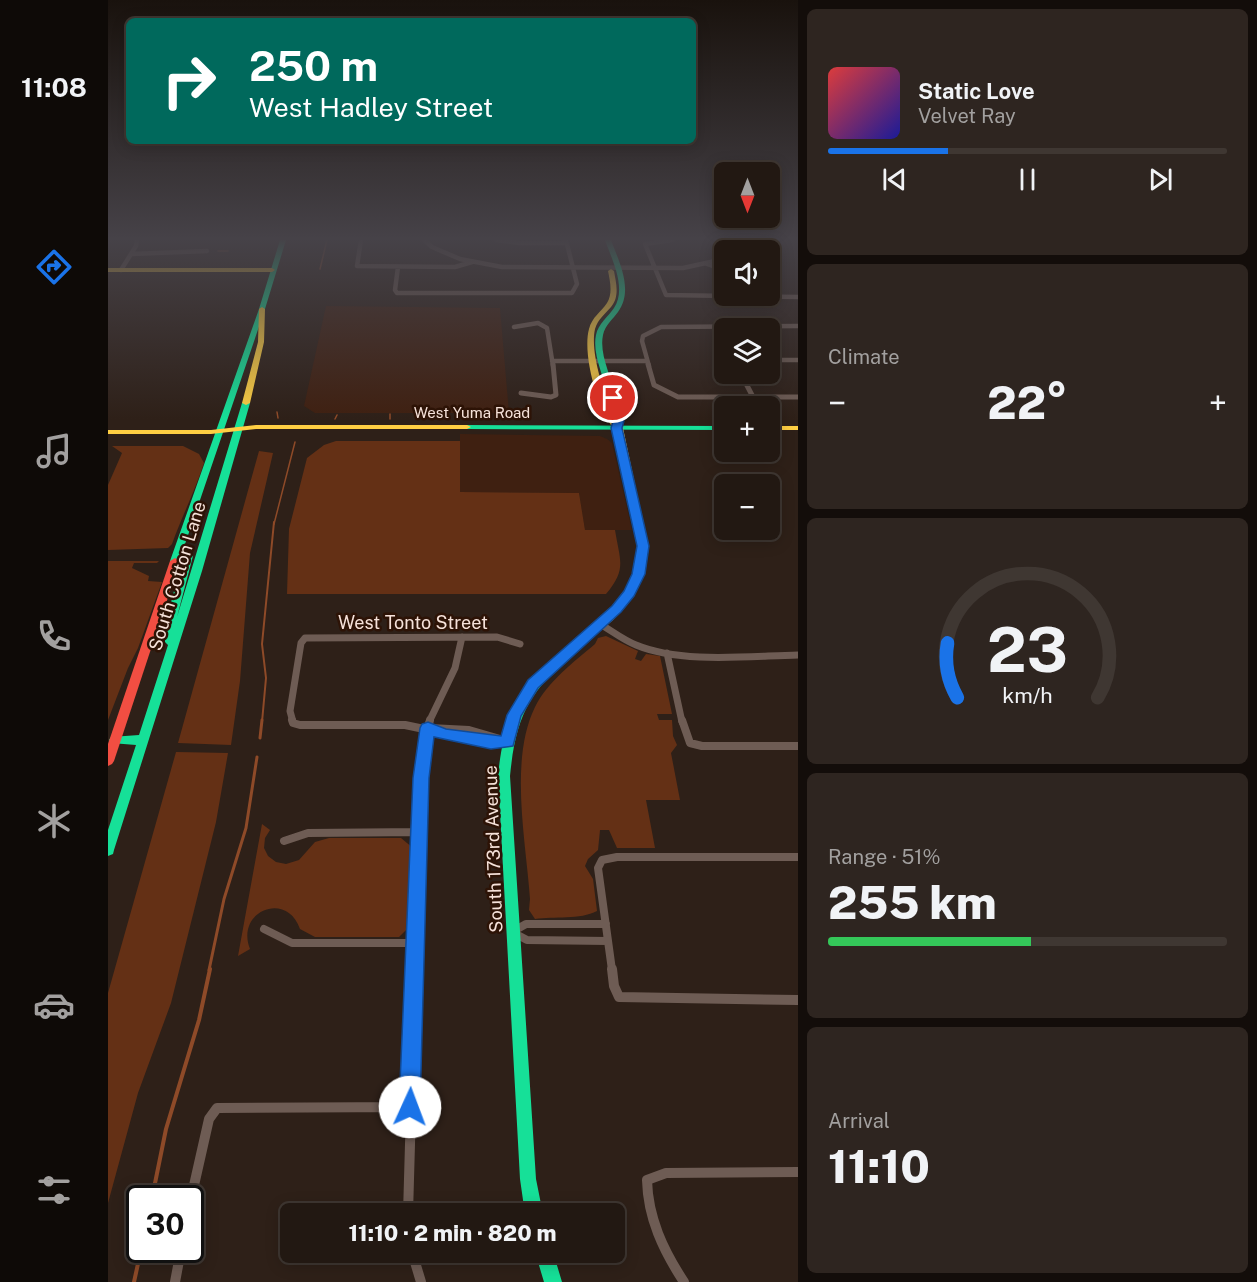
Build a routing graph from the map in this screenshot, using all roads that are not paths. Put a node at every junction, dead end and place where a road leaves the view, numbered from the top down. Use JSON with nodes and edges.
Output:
{"nodes":[{"id":1,"x":264,"y":300,"type":"edge"},
{"id":2,"x":613,"y":300,"type":"edge"},
{"id":3,"x":262,"y":309,"type":"junction"},
{"id":4,"x":714,"y":326,"type":"edge"},
{"id":5,"x":780,"y":326,"type":"edge"},
{"id":6,"x":798,"y":326,"type":"edge"},
{"id":7,"x":514,"y":327,"type":"dead end"},
{"id":8,"x":252,"y":336,"type":"junction"},
{"id":9,"x":552,"y":359,"type":"junction"},
{"id":10,"x":599,"y":359,"type":"junction"},
{"id":11,"x":646,"y":359,"type":"junction"},
{"id":12,"x":780,"y":360,"type":"edge"},
{"id":13,"x":798,"y":360,"type":"edge"},
{"id":14,"x":257,"y":361,"type":"junction"},
{"id":15,"x":521,"y":393,"type":"dead end"},
{"id":16,"x":714,"y":397,"type":"edge"},
{"id":17,"x":780,"y":397,"type":"edge"},
{"id":18,"x":798,"y":397,"type":"edge"},
{"id":19,"x":108,"y":427,"type":"edge"},
{"id":20,"x":239,"y":428,"type":"junction"},
{"id":21,"x":616,"y":428,"type":"junction"},
{"id":22,"x":714,"y":428,"type":"edge"},
{"id":23,"x":780,"y":428,"type":"edge"},
{"id":24,"x":798,"y":428,"type":"edge"},
{"id":25,"x":108,"y":432,"type":"edge"},
{"id":26,"x":219,"y":434,"type":"junction"},
{"id":27,"x":179,"y":552,"type":"junction"},
{"id":28,"x":600,"y":624,"type":"junction"},
{"id":29,"x":462,"y":638,"type":"junction"},
{"id":30,"x":520,"y":644,"type":"dead end"},
{"id":31,"x":170,"y":653,"type":"junction"},
{"id":32,"x":667,"y":653,"type":"junction"},
{"id":33,"x":798,"y":655,"type":"edge"},
{"id":34,"x":428,"y":728,"type":"junction"},
{"id":35,"x":115,"y":740,"type":"junction"},
{"id":36,"x":142,"y":740,"type":"junction"},
{"id":37,"x":507,"y":742,"type":"junction"},
{"id":38,"x":798,"y":746,"type":"edge"},
{"id":39,"x":108,"y":760,"type":"edge"},
{"id":40,"x":420,"y":832,"type":"junction"},
{"id":41,"x":284,"y":841,"type":"dead end"},
{"id":42,"x":108,"y":850,"type":"edge"},
{"id":43,"x":798,"y":857,"type":"edge"},
{"id":44,"x":606,"y":924,"type":"junction"},
{"id":45,"x":264,"y":929,"type":"dead end"},
{"id":46,"x":512,"y":932,"type":"junction"},
{"id":47,"x":608,"y":941,"type":"junction"},
{"id":48,"x":416,"y":942,"type":"junction"},
{"id":49,"x":798,"y":1000,"type":"edge"},
{"id":50,"x":410,"y":1107,"type":"junction"},
{"id":51,"x":798,"y":1173,"type":"edge"},
{"id":52,"x":194,"y":1185,"type":"edge"},
{"id":53,"x":408,"y":1203,"type":"edge"},
{"id":54,"x":532,"y":1203,"type":"edge"},
{"id":55,"x":179,"y":1263,"type":"edge"},
{"id":56,"x":415,"y":1263,"type":"edge"},
{"id":57,"x":547,"y":1263,"type":"edge"},
{"id":58,"x":175,"y":1282,"type":"edge"},
{"id":59,"x":421,"y":1282,"type":"edge"},
{"id":60,"x":553,"y":1282,"type":"edge"},
{"id":61,"x":684,"y":1282,"type":"edge"}],
"edges":[{"from":1,"to":3,"type":"main road","name":"South Cotton Lane"},
{"from":2,"to":10,"type":"main road","name":"South 173rd Avenue"},
{"from":3,"to":8,"type":"main road","name":"South Cotton Lane"},
{"from":3,"to":14,"type":"main road","name":"South Cotton Lane"},
{"from":4,"to":11,"type":"street"},
{"from":5,"to":6,"type":"street"},
{"from":7,"to":9,"type":"street"},
{"from":8,"to":14,"type":"main road"},
{"from":8,"to":26,"type":"main road","name":"South Cotton Lane"},
{"from":9,"to":10,"type":"street"},
{"from":9,"to":15,"type":"street"},
{"from":10,"to":11,"type":"street"},
{"from":10,"to":21,"type":"main road","name":"South 173rd Avenue"},
{"from":11,"to":16,"type":"street"},
{"from":12,"to":13,"type":"street"},
{"from":14,"to":20,"type":"main road","name":"South Cotton Lane"},
{"from":17,"to":18,"type":"street"},
{"from":19,"to":26,"type":"main road","name":"West Yuma Road"},
{"from":20,"to":21,"type":"main road","name":"West Yuma Road"},
{"from":20,"to":26,"type":"main road","name":"West Yuma Road"},
{"from":20,"to":31,"type":"main road","name":"South Cotton Lane"},
{"from":21,"to":22,"type":"main road","name":"West Yuma Road"},
{"from":21,"to":28,"type":"main road","name":"South 173rd Avenue"},
{"from":23,"to":24,"type":"main road"},
{"from":25,"to":26,"type":"main road","name":"West Yuma Road"},
{"from":26,"to":27,"type":"main road","name":"South Cotton Lane"},
{"from":27,"to":31,"type":"main road"},
{"from":27,"to":35,"type":"main road","name":"South Cotton Lane"},
{"from":28,"to":32,"type":"street"},
{"from":28,"to":37,"type":"main road","name":"South 173rd Avenue"},
{"from":29,"to":30,"type":"street","name":"West Tonto Street"},
{"from":29,"to":34,"type":"street"},
{"from":29,"to":34,"type":"street","name":"West Tonto Street"},
{"from":31,"to":36,"type":"main road","name":"South Cotton Lane"},
{"from":32,"to":33,"type":"street"},
{"from":32,"to":38,"type":"street"},
{"from":34,"to":37,"type":"street"},
{"from":34,"to":40,"type":"street"},
{"from":35,"to":36,"type":"main road"},
{"from":35,"to":39,"type":"main road","name":"South Cotton Lane"},
{"from":36,"to":42,"type":"main road","name":"South Cotton Lane"},
{"from":37,"to":46,"type":"main road","name":"South 173rd Avenue"},
{"from":40,"to":41,"type":"street"},
{"from":40,"to":48,"type":"street"},
{"from":43,"to":44,"type":"street"},
{"from":44,"to":46,"type":"street"},
{"from":44,"to":47,"type":"street"},
{"from":45,"to":48,"type":"street"},
{"from":46,"to":47,"type":"street"},
{"from":46,"to":54,"type":"main road","name":"South 173rd Avenue"},
{"from":47,"to":49,"type":"street"},
{"from":48,"to":50,"type":"street"},
{"from":50,"to":52,"type":"street"},
{"from":50,"to":53,"type":"street"},
{"from":51,"to":61,"type":"street"},
{"from":55,"to":58,"type":"street"},
{"from":56,"to":59,"type":"street"},
{"from":57,"to":60,"type":"main road"}]}
